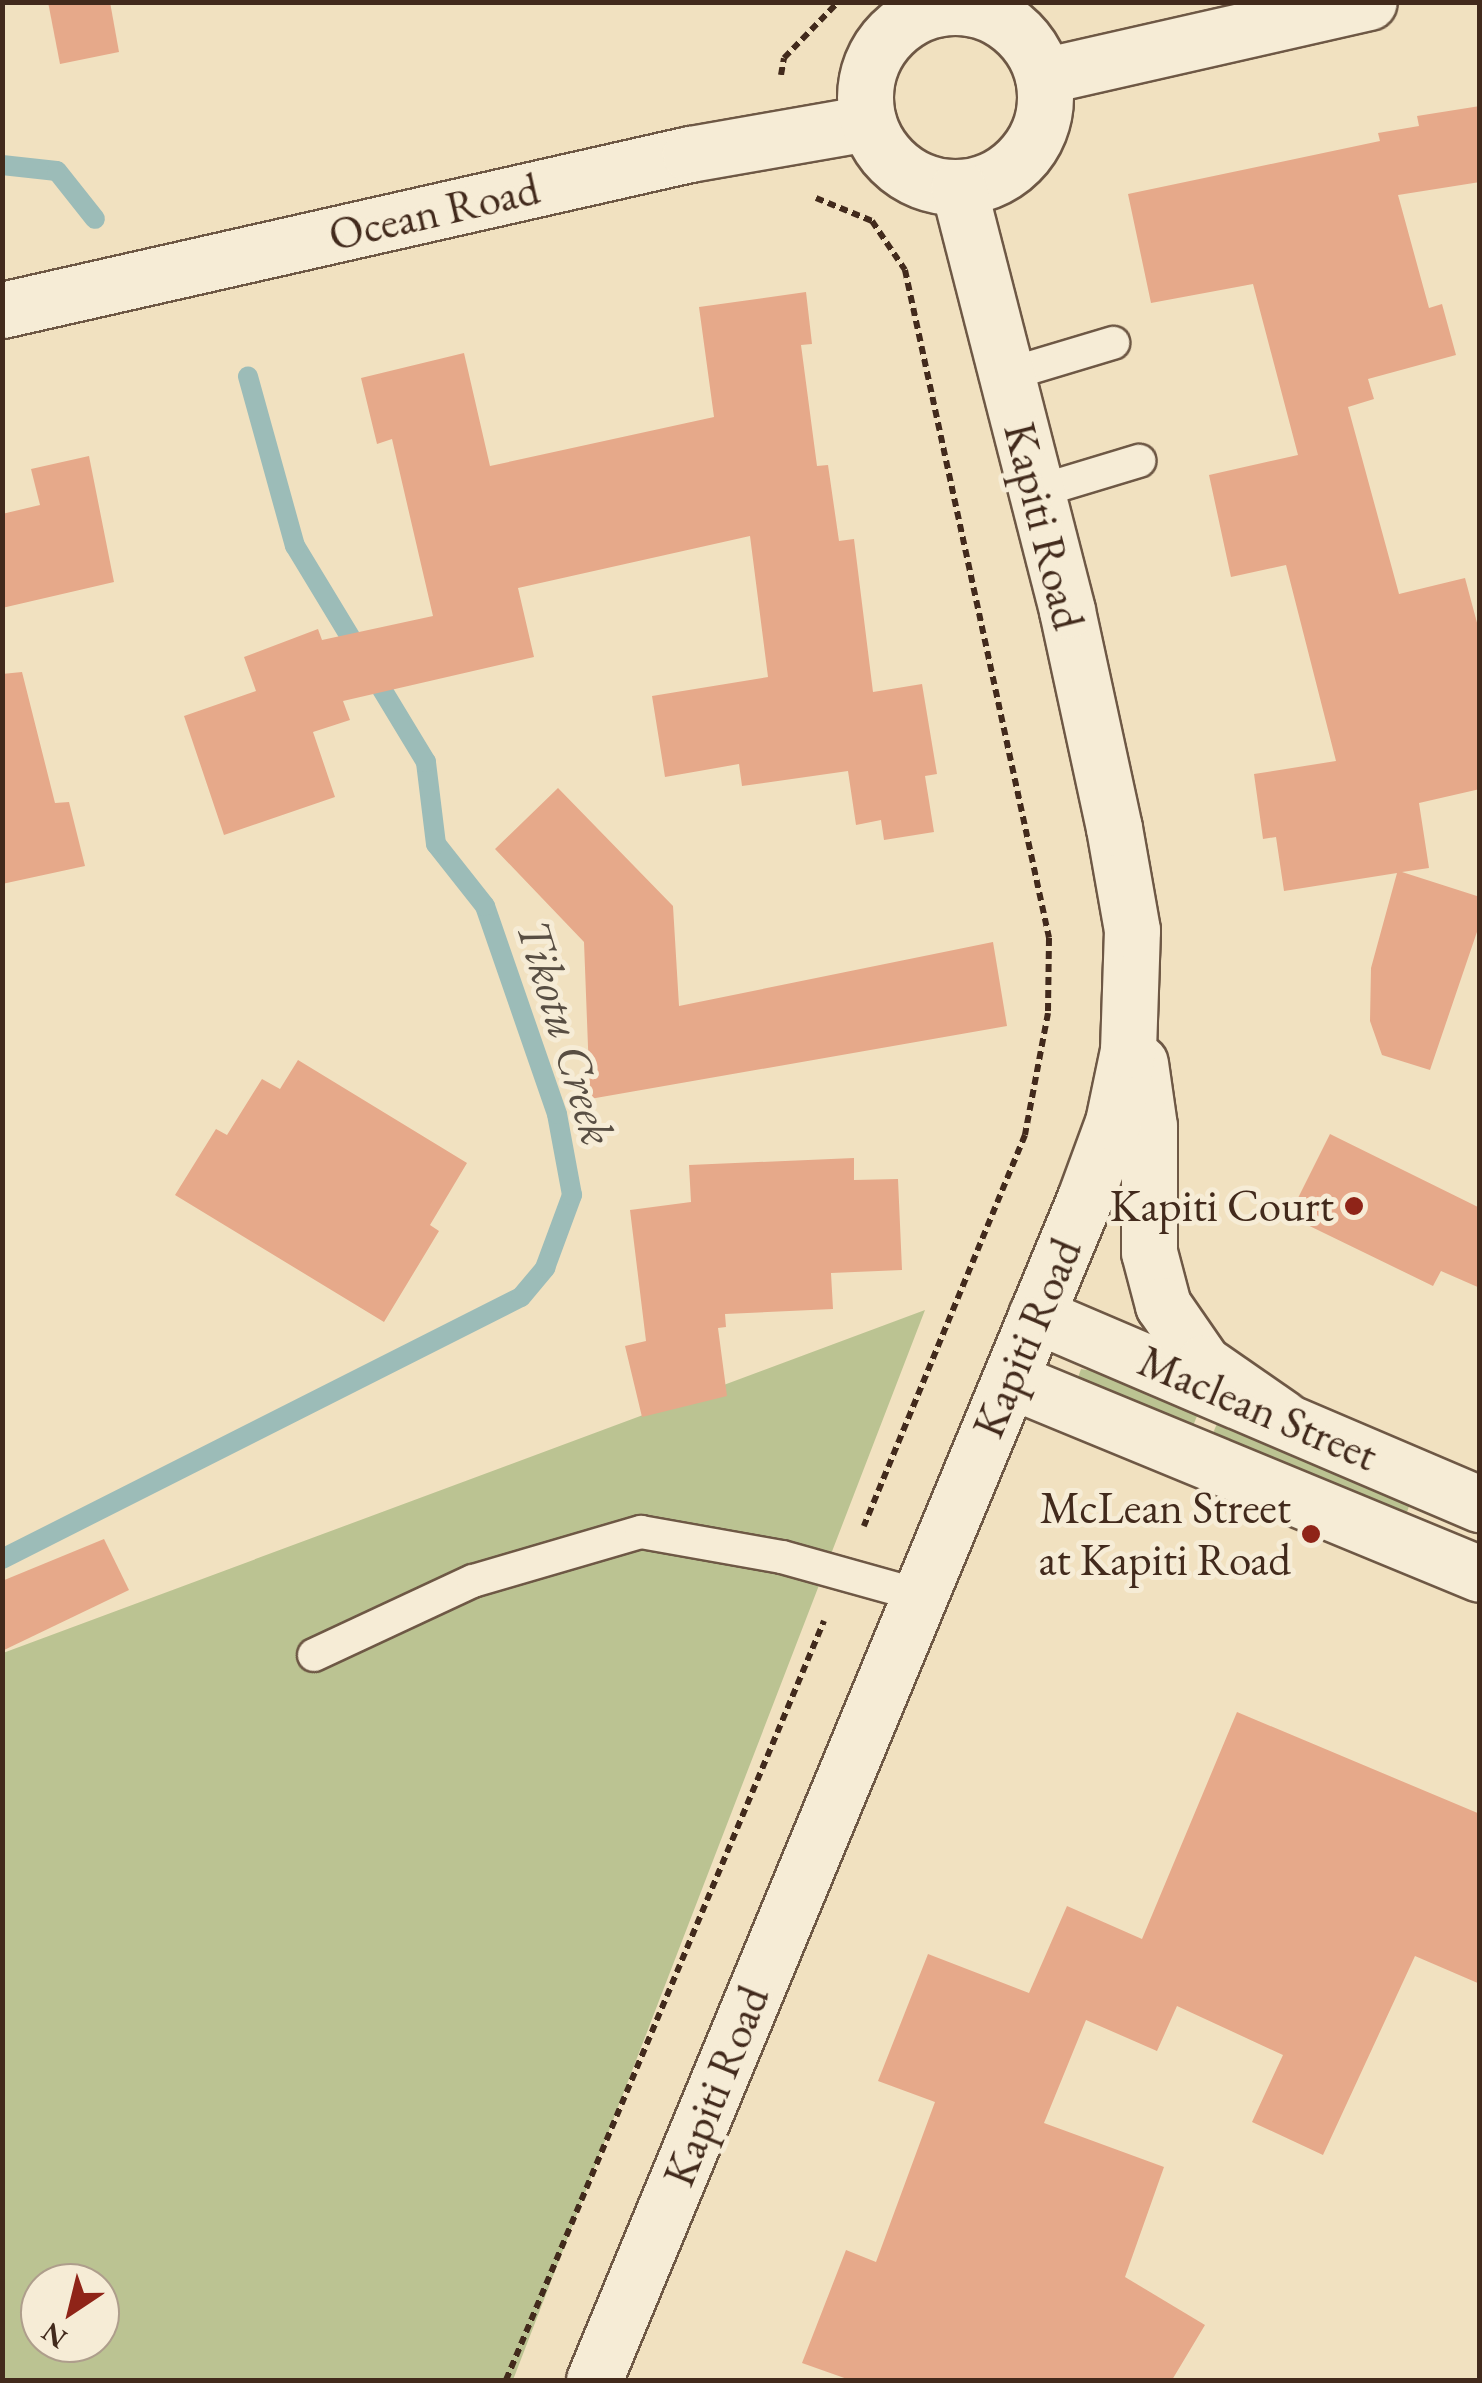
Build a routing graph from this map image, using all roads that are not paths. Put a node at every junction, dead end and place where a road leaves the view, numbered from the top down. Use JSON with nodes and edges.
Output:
{"nodes":[{"id":1,"x":1369,"y":2,"type":"edge"},
{"id":2,"x":923,"y":7,"type":"edge"},
{"id":3,"x":1044,"y":76,"type":"junction"},
{"id":4,"x":868,"y":123,"type":"junction"},
{"id":5,"x":959,"y":188,"type":"junction"},
{"id":6,"x":2,"y":310,"type":"edge"},
{"id":7,"x":1113,"y":343,"type":"dead end"},
{"id":8,"x":1006,"y":375,"type":"junction"},
{"id":9,"x":1139,"y":461,"type":"dead end"},
{"id":10,"x":1036,"y":492,"type":"junction"},
{"id":11,"x":1132,"y":1026,"type":"junction"},
{"id":12,"x":1036,"y":1315,"type":"junction"},
{"id":13,"x":1010,"y":1380,"type":"junction"},
{"id":14,"x":1281,"y":1418,"type":"junction"},
{"id":15,"x":1480,"y":1504,"type":"edge"},
{"id":16,"x":1480,"y":1574,"type":"edge"},
{"id":17,"x":918,"y":1596,"type":"junction"},
{"id":18,"x":314,"y":1654,"type":"dead end"},
{"id":19,"x":594,"y":2380,"type":"edge"}],
"edges":[{"from":1,"to":3,"type":"main road"},
{"from":2,"to":3,"type":"main road"},
{"from":2,"to":4,"type":"main road"},
{"from":3,"to":5,"type":"main road"},
{"from":4,"to":5,"type":"main road"},
{"from":4,"to":6,"type":"main road","name":"Ocean Road"},
{"from":5,"to":8,"type":"main road","name":"Kapiti Road"},
{"from":7,"to":8,"type":"lane"},
{"from":8,"to":10,"type":"main road","name":"Kapiti Road"},
{"from":9,"to":10,"type":"lane"},
{"from":10,"to":11,"type":"main road","name":"Kapiti Road"},
{"from":11,"to":12,"type":"main road","name":"Kapiti Road"},
{"from":11,"to":14,"type":"main road"},
{"from":12,"to":13,"type":"main road","name":"Kapiti Road"},
{"from":12,"to":14,"type":"main road","name":"Maclean Street"},
{"from":13,"to":16,"type":"main road","name":"Maclean Street"},
{"from":13,"to":17,"type":"main road","name":"Kapiti Road"},
{"from":14,"to":15,"type":"main road","name":"Maclean Street"},
{"from":17,"to":18,"type":"lane"},
{"from":17,"to":19,"type":"main road","name":"Kapiti Road"}]}
